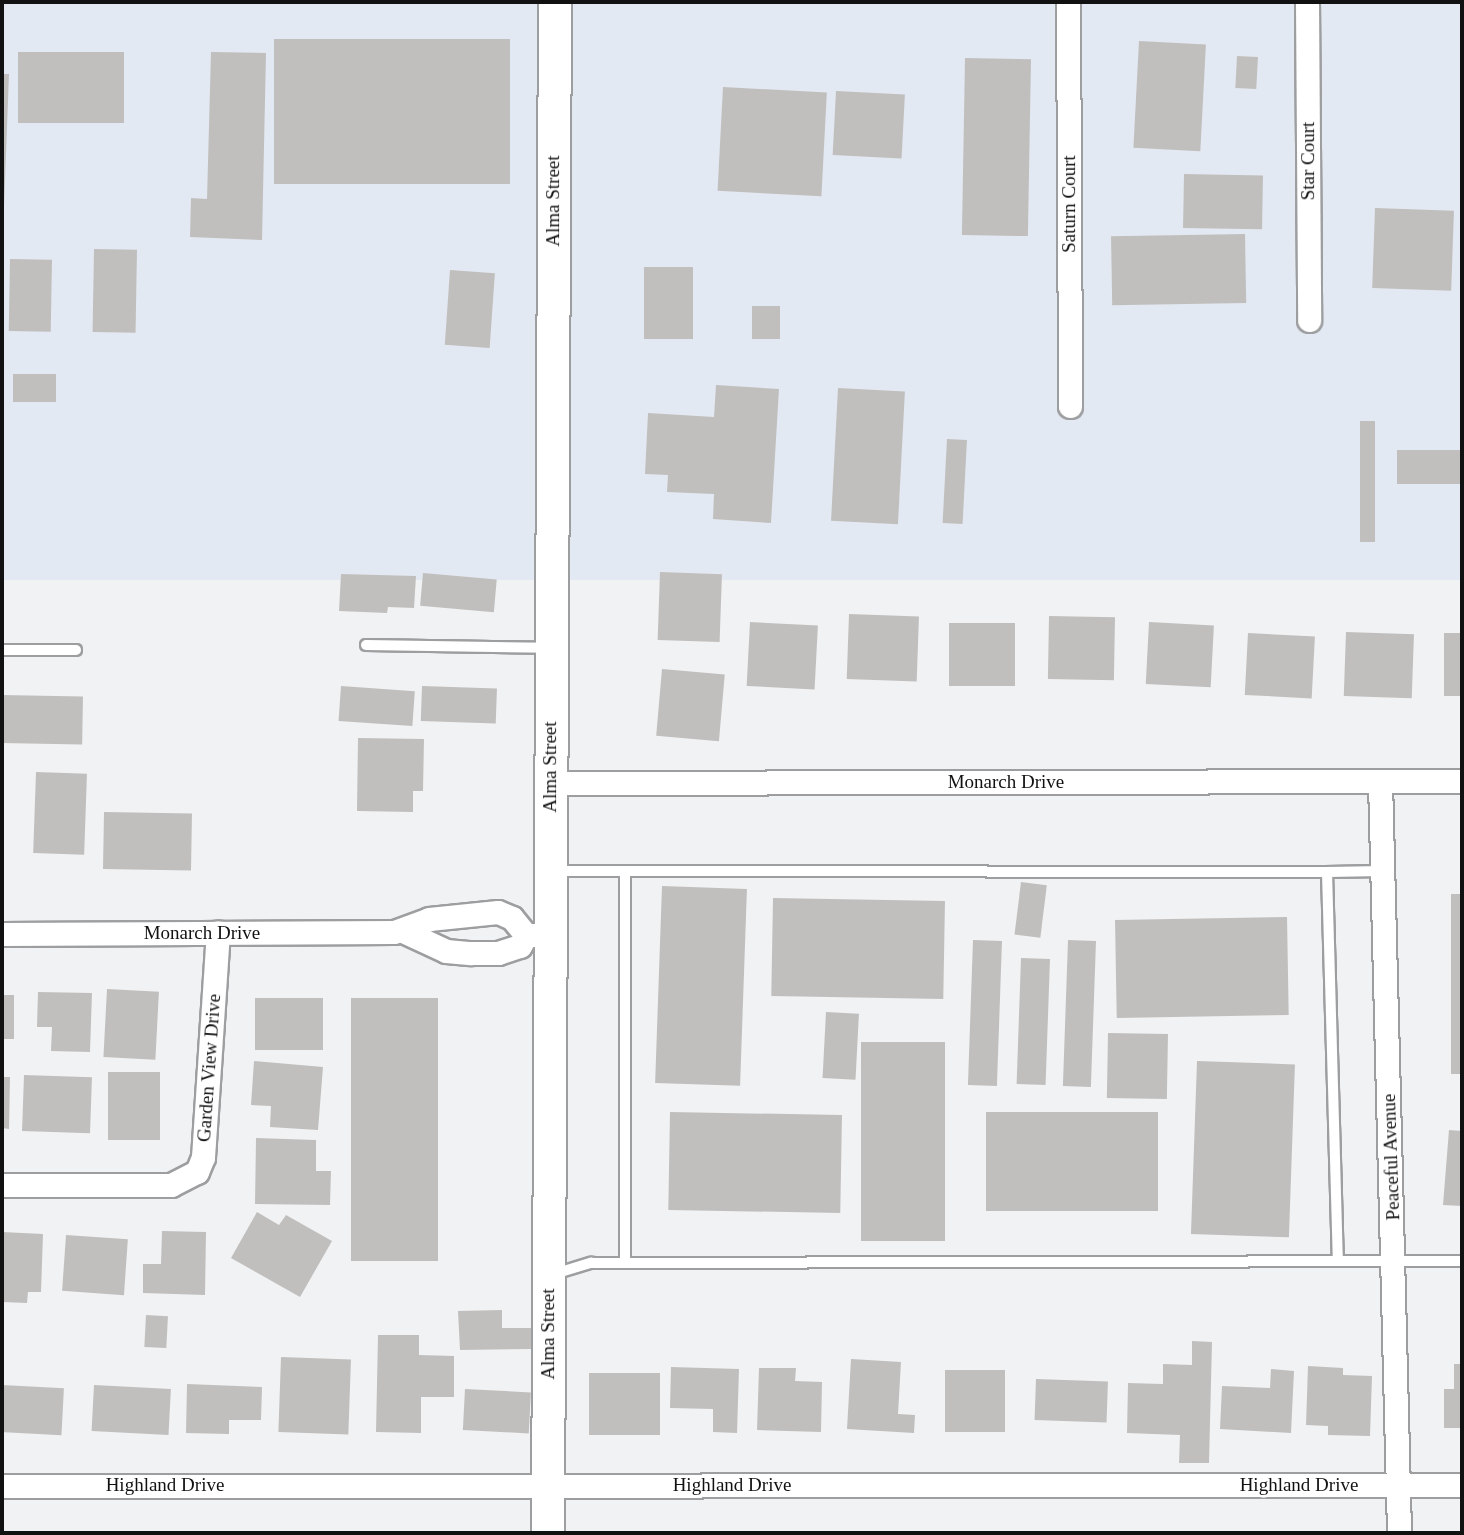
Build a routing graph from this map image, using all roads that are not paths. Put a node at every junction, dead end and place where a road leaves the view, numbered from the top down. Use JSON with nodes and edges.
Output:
{"nodes":[{"id":1,"x":555,"y":2,"type":"edge"},
{"id":2,"x":1068,"y":2,"type":"edge"},
{"id":3,"x":1307,"y":2,"type":"edge"},
{"id":4,"x":1309,"y":320,"type":"dead end"},
{"id":5,"x":1070,"y":406,"type":"dead end"},
{"id":6,"x":366,"y":645,"type":"dead end"},
{"id":7,"x":551,"y":648,"type":"junction"},
{"id":8,"x":2,"y":650,"type":"edge"},
{"id":9,"x":76,"y":650,"type":"dead end"},
{"id":10,"x":1380,"y":781,"type":"junction"},
{"id":11,"x":1462,"y":781,"type":"edge"},
{"id":12,"x":550,"y":783,"type":"junction"},
{"id":13,"x":549,"y":871,"type":"junction"},
{"id":14,"x":625,"y":871,"type":"junction"},
{"id":15,"x":1382,"y":871,"type":"junction"},
{"id":16,"x":1327,"y":872,"type":"junction"},
{"id":17,"x":403,"y":931,"type":"junction"},
{"id":18,"x":218,"y":933,"type":"junction"},
{"id":19,"x":2,"y":934,"type":"edge"},
{"id":20,"x":538,"y":935,"type":"junction"},
{"id":21,"x":2,"y":1185,"type":"edge"},
{"id":22,"x":1338,"y":1259,"type":"junction"},
{"id":23,"x":1462,"y":1261,"type":"edge"},
{"id":24,"x":625,"y":1262,"type":"junction"},
{"id":25,"x":1394,"y":1262,"type":"junction"},
{"id":26,"x":548,"y":1276,"type":"junction"},
{"id":27,"x":548,"y":1485,"type":"junction"},
{"id":28,"x":1399,"y":1485,"type":"junction"},
{"id":29,"x":1462,"y":1485,"type":"edge"},
{"id":30,"x":2,"y":1486,"type":"edge"},
{"id":31,"x":548,"y":1533,"type":"edge"},
{"id":32,"x":1399,"y":1533,"type":"edge"}],
"edges":[{"from":1,"to":7,"type":"street","name":"Alma Street"},
{"from":2,"to":5,"type":"street","name":"Saturn Court"},
{"from":3,"to":4,"type":"street","name":"Star Court"},
{"from":6,"to":7,"type":"lane"},
{"from":7,"to":12,"type":"street","name":"Alma Street"},
{"from":8,"to":9,"type":"lane"},
{"from":10,"to":11,"type":"street","name":"Monarch Drive"},
{"from":10,"to":12,"type":"street","name":"Monarch Drive"},
{"from":10,"to":15,"type":"street","name":"Peaceful Avenue"},
{"from":12,"to":13,"type":"street","name":"Alma Street"},
{"from":13,"to":14,"type":"lane"},
{"from":13,"to":20,"type":"street","name":"Alma Street"},
{"from":14,"to":16,"type":"lane"},
{"from":14,"to":24,"type":"lane"},
{"from":15,"to":16,"type":"lane"},
{"from":15,"to":25,"type":"street","name":"Peaceful Avenue"},
{"from":16,"to":22,"type":"lane"},
{"from":17,"to":18,"type":"street","name":"Monarch Drive"},
{"from":17,"to":20,"type":"street","name":"Monarch Drive"},
{"from":17,"to":20,"type":"street","name":"Monarch Drive"},
{"from":18,"to":19,"type":"street","name":"Monarch Drive"},
{"from":18,"to":21,"type":"street","name":"Garden View Drive"},
{"from":20,"to":26,"type":"street","name":"Alma Street"},
{"from":22,"to":24,"type":"lane"},
{"from":22,"to":25,"type":"lane"},
{"from":23,"to":25,"type":"lane"},
{"from":24,"to":26,"type":"lane"},
{"from":25,"to":28,"type":"street","name":"Peaceful Avenue"},
{"from":26,"to":27,"type":"street","name":"Alma Street"},
{"from":27,"to":28,"type":"street","name":"Highland Drive"},
{"from":27,"to":30,"type":"street","name":"Highland Drive"},
{"from":27,"to":31,"type":"street","name":"Alma Street"},
{"from":28,"to":29,"type":"street","name":"Highland Drive"},
{"from":28,"to":32,"type":"street","name":"Peaceful Avenue"}]}
